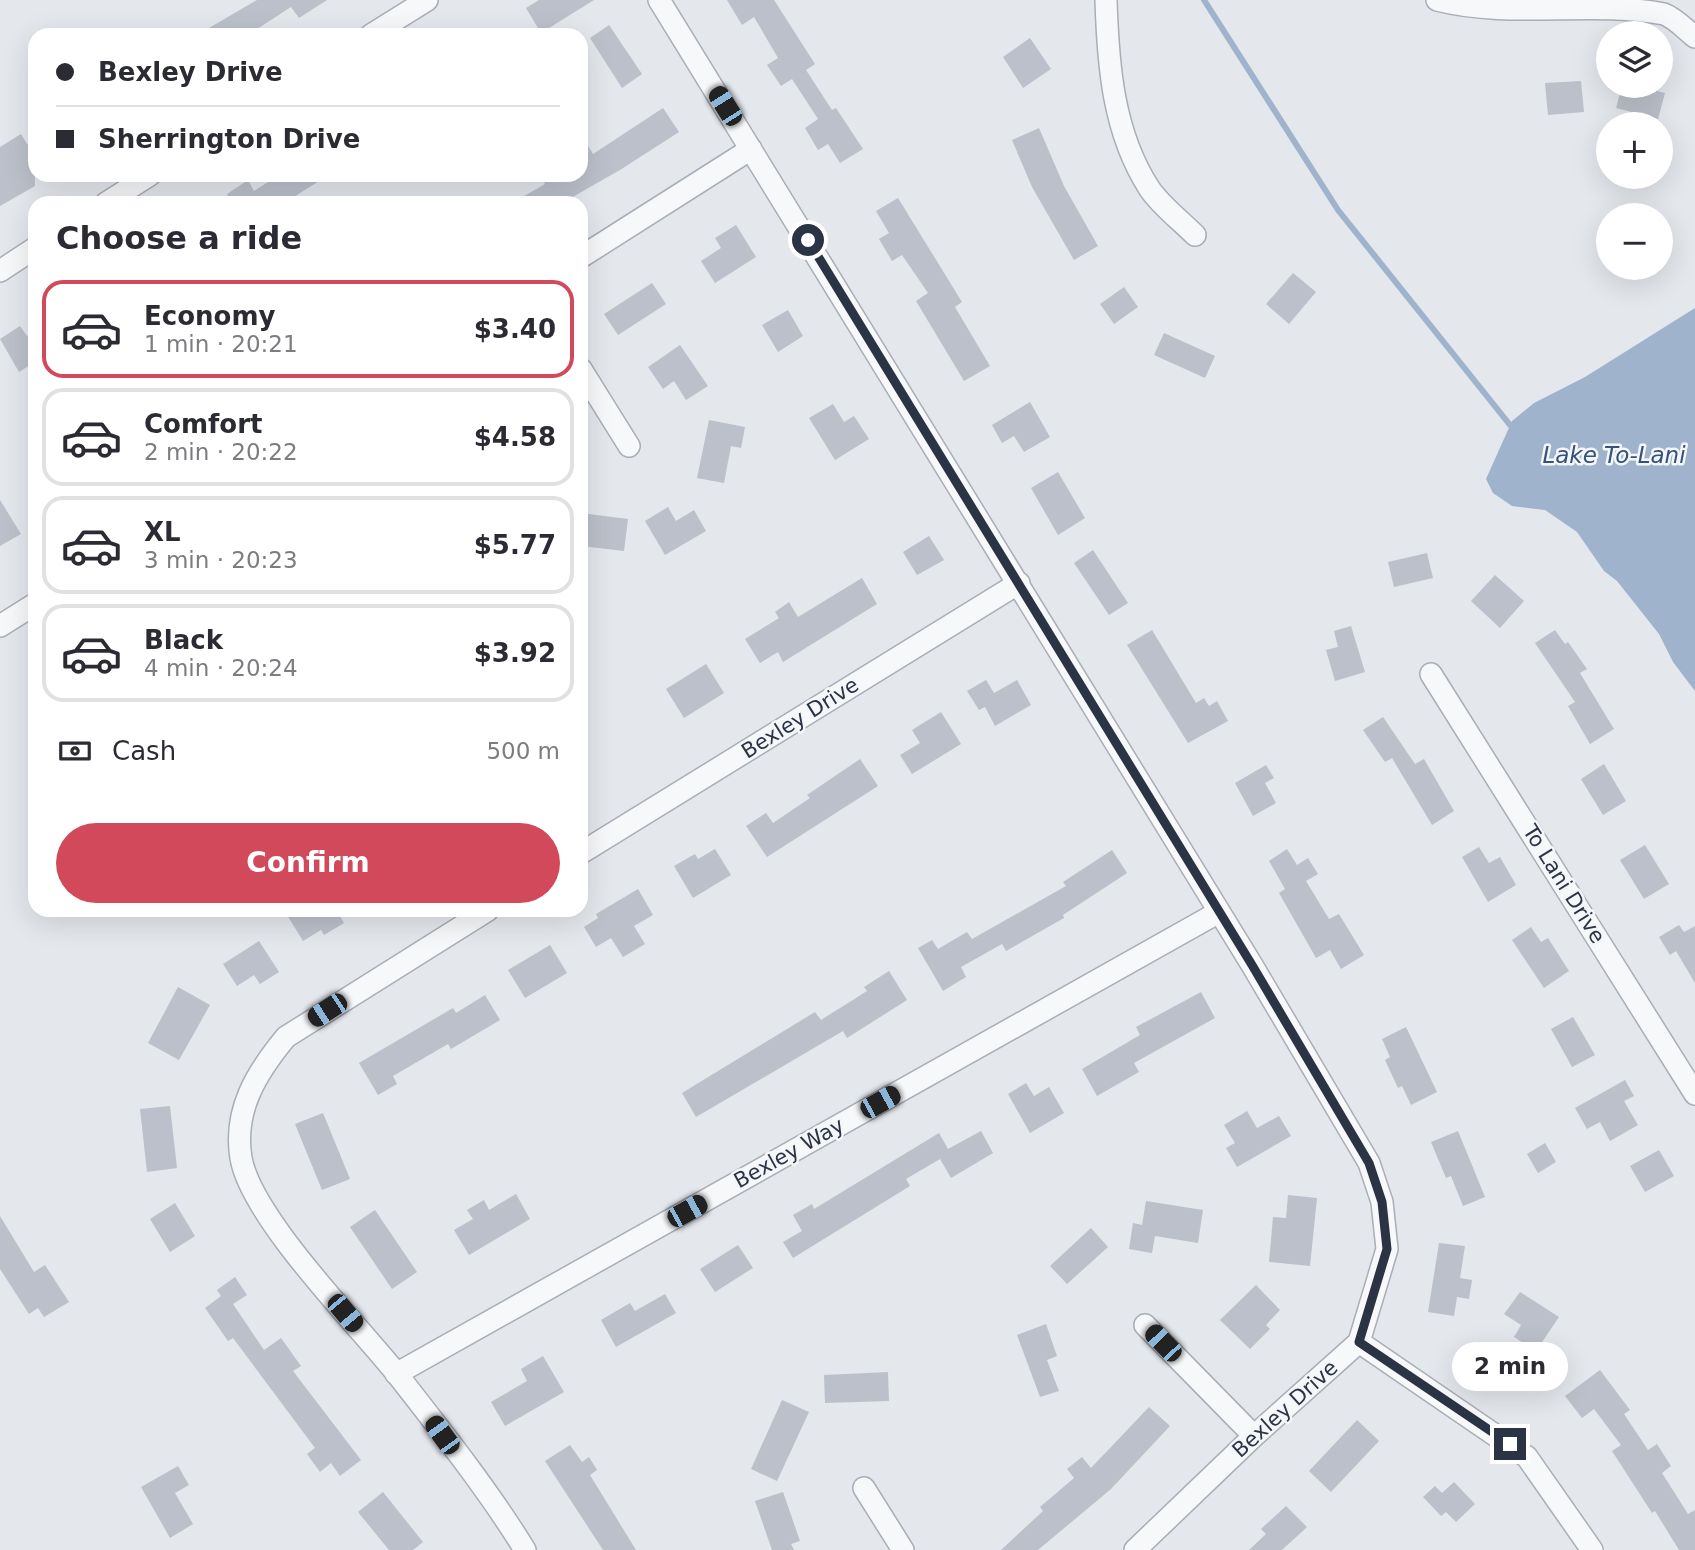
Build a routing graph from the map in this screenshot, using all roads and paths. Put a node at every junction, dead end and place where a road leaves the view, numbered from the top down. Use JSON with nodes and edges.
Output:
{"nodes":[{"id":1,"x":426,"y":0,"type":"edge"},
{"id":2,"x":659,"y":0,"type":"edge"},
{"id":3,"x":1107,"y":0,"type":"edge"},
{"id":4,"x":1437,"y":0,"type":"edge"},
{"id":5,"x":1672,"y":7,"type":"edge"},
{"id":6,"x":382,"y":28,"type":"edge"},
{"id":7,"x":1695,"y":37,"type":"edge"},
{"id":8,"x":751,"y":149,"type":"junction"},
{"id":9,"x":139,"y":182,"type":"edge"},
{"id":10,"x":117,"y":196,"type":"edge"},
{"id":11,"x":1195,"y":235,"type":"dead end"},
{"id":12,"x":28,"y":253,"type":"edge"},
{"id":13,"x":588,"y":253,"type":"edge"},
{"id":14,"x":0,"y":271,"type":"edge"},
{"id":15,"x":588,"y":380,"type":"edge"},
{"id":16,"x":629,"y":446,"type":"dead end"},
{"id":17,"x":1019,"y":583,"type":"junction"},
{"id":18,"x":28,"y":608,"type":"edge"},
{"id":19,"x":0,"y":626,"type":"edge"},
{"id":20,"x":1431,"y":674,"type":"dead end"},
{"id":21,"x":588,"y":849,"type":"edge"},
{"id":22,"x":1219,"y":912,"type":"junction"},
{"id":23,"x":477,"y":917,"type":"edge"},
{"id":24,"x":1695,"y":1094,"type":"edge"},
{"id":25,"x":1145,"y":1325,"type":"dead end"},
{"id":26,"x":1359,"y":1342,"type":"junction"},
{"id":27,"x":396,"y":1374,"type":"junction"},
{"id":28,"x":1254,"y":1436,"type":"junction"},
{"id":29,"x":864,"y":1488,"type":"dead end"},
{"id":30,"x":525,"y":1550,"type":"edge"},
{"id":31,"x":903,"y":1550,"type":"edge"},
{"id":32,"x":1135,"y":1550,"type":"edge"},
{"id":33,"x":1592,"y":1550,"type":"edge"}],
"edges":[{"from":1,"to":6,"type":"street"},
{"from":2,"to":8,"type":"street"},
{"from":3,"to":11,"type":"street"},
{"from":4,"to":5,"type":"street"},
{"from":5,"to":7,"type":"street"},
{"from":8,"to":13,"type":"street"},
{"from":8,"to":17,"type":"street"},
{"from":9,"to":10,"type":"street"},
{"from":12,"to":14,"type":"street"},
{"from":15,"to":16,"type":"street"},
{"from":17,"to":21,"type":"street","name":"Bexley Drive"},
{"from":17,"to":22,"type":"street"},
{"from":18,"to":19,"type":"street"},
{"from":20,"to":24,"type":"street","name":"To Lani Drive"},
{"from":22,"to":26,"type":"street"},
{"from":22,"to":27,"type":"street","name":"Bexley Way"},
{"from":23,"to":27,"type":"street"},
{"from":25,"to":28,"type":"street"},
{"from":26,"to":28,"type":"street","name":"Bexley Drive"},
{"from":26,"to":33,"type":"street"},
{"from":27,"to":30,"type":"street"},
{"from":28,"to":32,"type":"street","name":"Bexley Drive"},
{"from":29,"to":31,"type":"street"}]}
